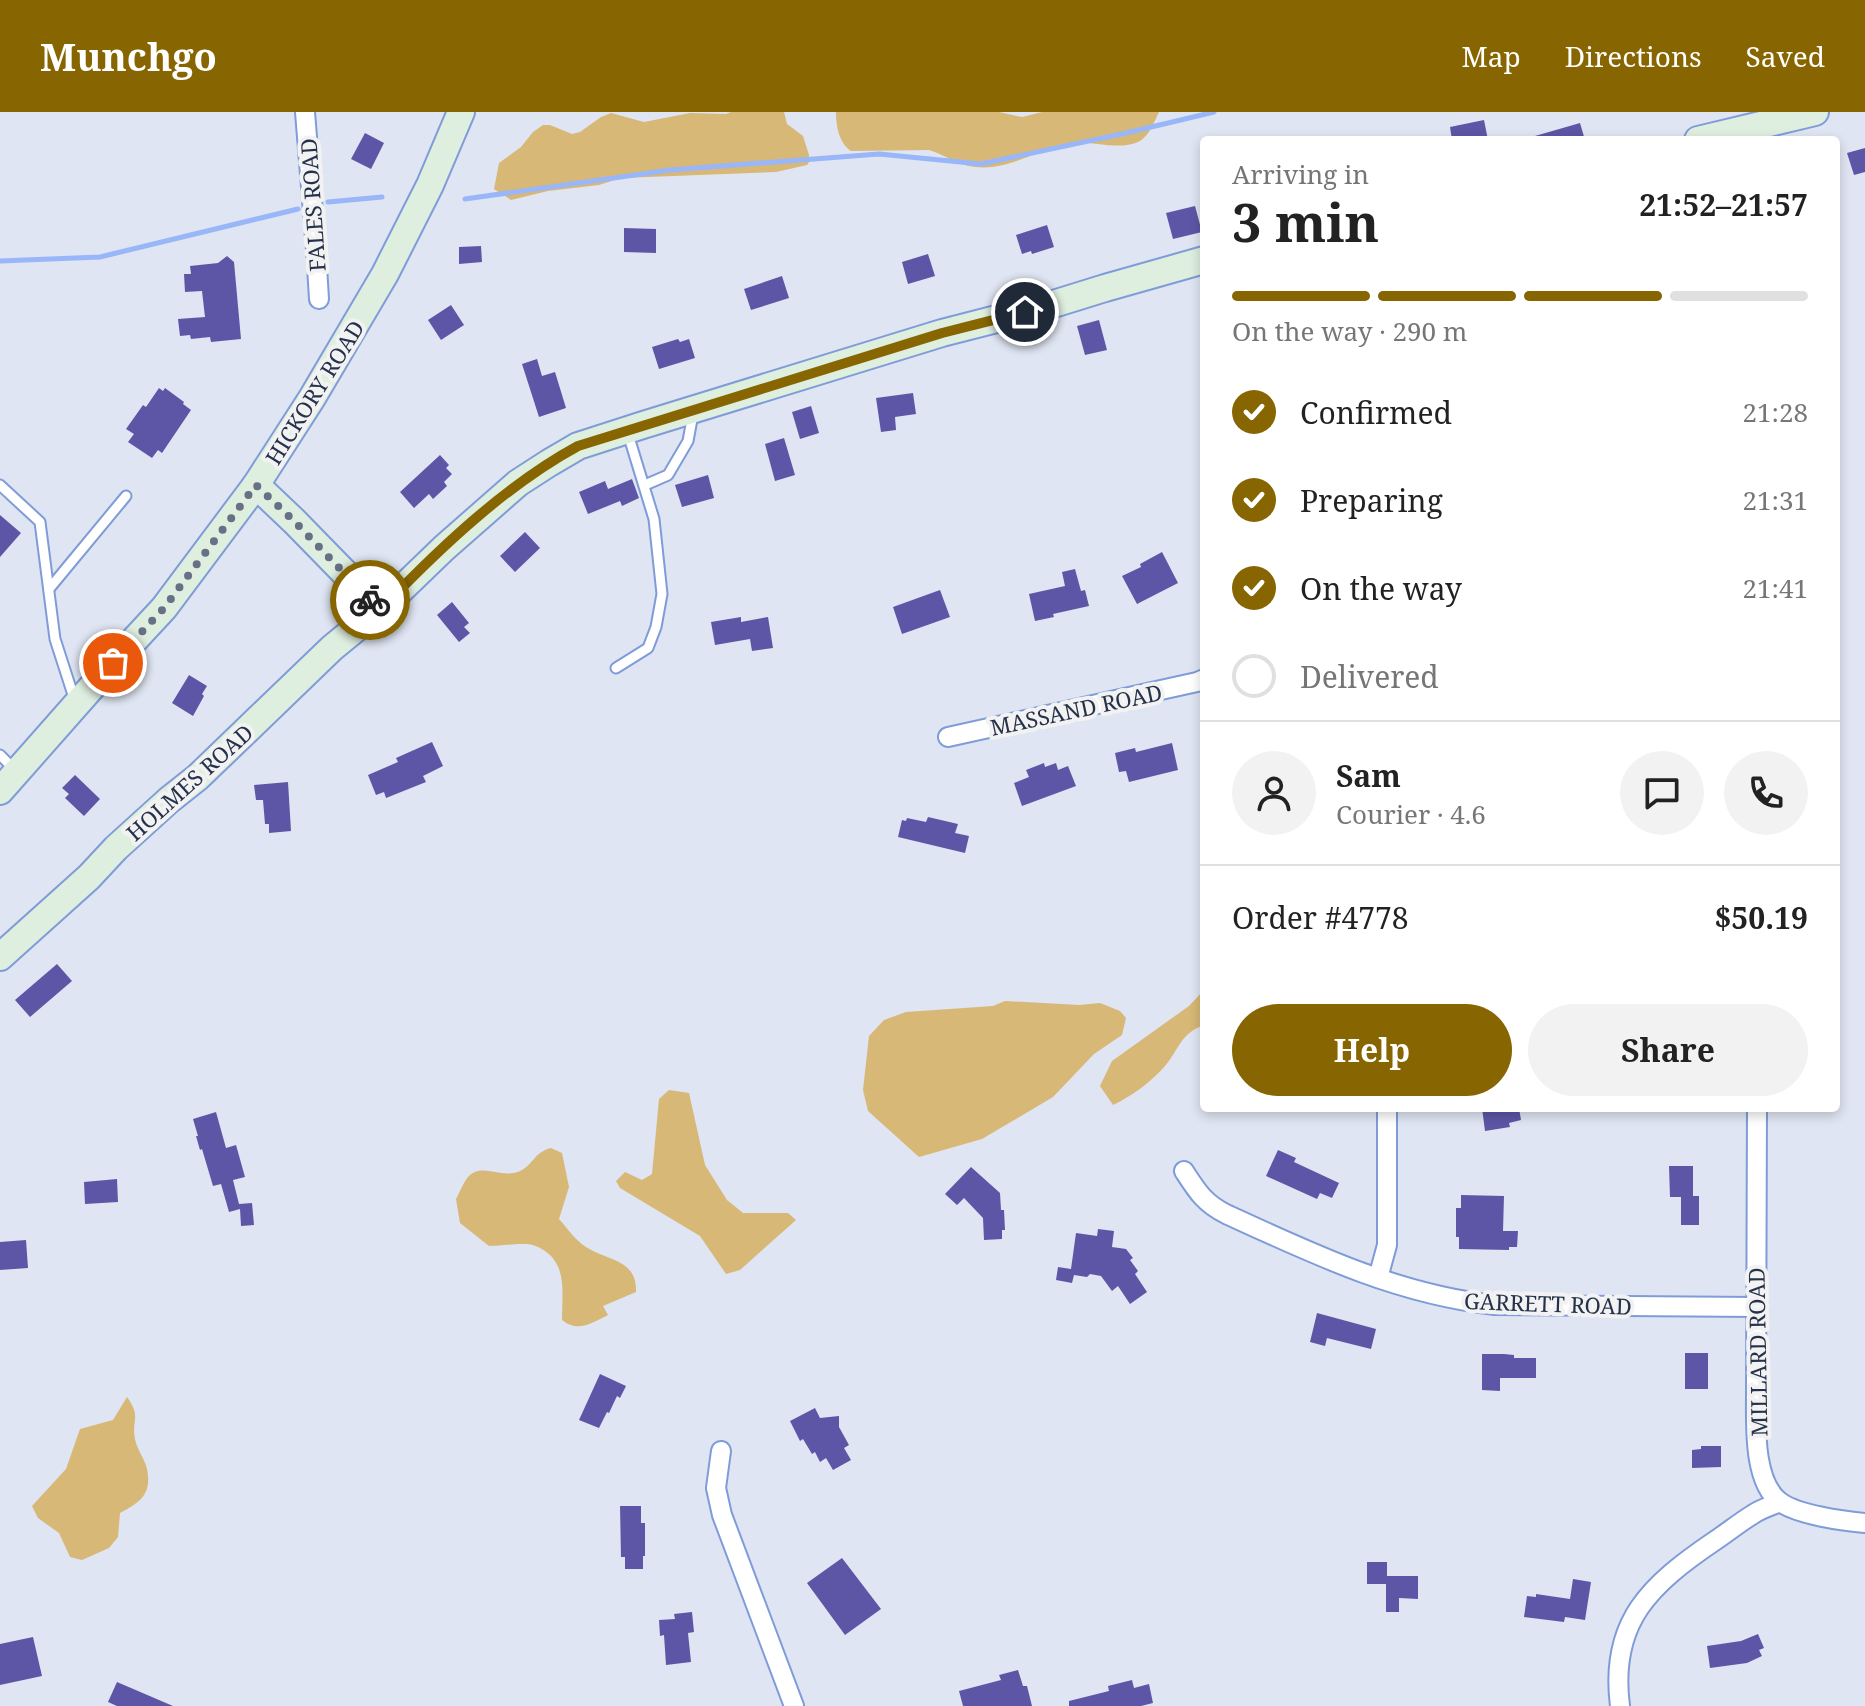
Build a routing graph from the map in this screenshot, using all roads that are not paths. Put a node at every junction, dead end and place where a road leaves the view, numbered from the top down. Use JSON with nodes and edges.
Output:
{"nodes":[{"id":1,"x":305,"y":112,"type":"edge"},
{"id":2,"x":461,"y":112,"type":"edge"},
{"id":3,"x":1815,"y":112,"type":"edge"},
{"id":4,"x":1764,"y":132,"type":"edge"},
{"id":5,"x":1731,"y":136,"type":"edge"},
{"id":6,"x":1200,"y":261,"type":"edge"},
{"id":7,"x":319,"y":299,"type":"dead end"},
{"id":8,"x":693,"y":410,"type":"junction"},
{"id":9,"x":627,"y":430,"type":"junction"},
{"id":10,"x":0,"y":485,"type":"edge"},
{"id":11,"x":256,"y":485,"type":"junction"},
{"id":12,"x":645,"y":485,"type":"junction"},
{"id":13,"x":126,"y":496,"type":"dead end"},
{"id":14,"x":49,"y":589,"type":"junction"},
{"id":15,"x":379,"y":608,"type":"junction"},
{"id":16,"x":616,"y":668,"type":"dead end"},
{"id":17,"x":1200,"y":681,"type":"edge"},
{"id":18,"x":76,"y":704,"type":"junction"},
{"id":19,"x":948,"y":737,"type":"dead end"},
{"id":20,"x":6,"y":773,"type":"edge"},
{"id":21,"x":0,"y":957,"type":"edge"},
{"id":22,"x":1387,"y":1112,"type":"edge"},
{"id":23,"x":1757,"y":1112,"type":"edge"},
{"id":24,"x":1184,"y":1171,"type":"dead end"},
{"id":25,"x":1378,"y":1278,"type":"junction"},
{"id":26,"x":1757,"y":1307,"type":"junction"},
{"id":27,"x":721,"y":1451,"type":"dead end"},
{"id":28,"x":1780,"y":1502,"type":"junction"},
{"id":29,"x":1865,"y":1523,"type":"edge"},
{"id":30,"x":794,"y":1706,"type":"edge"},
{"id":31,"x":1620,"y":1706,"type":"edge"}],
"edges":[{"from":1,"to":7,"type":"street","name":"FALES ROAD"},
{"from":2,"to":11,"type":"street","name":"HICKORY ROAD"},
{"from":3,"to":4,"type":"street"},
{"from":4,"to":5,"type":"street"},
{"from":6,"to":8,"type":"street","name":"HOLMES ROAD"},
{"from":8,"to":9,"type":"street","name":"HOLMES ROAD"},
{"from":8,"to":12,"type":"lane"},
{"from":9,"to":12,"type":"lane"},
{"from":9,"to":15,"type":"street","name":"HOLMES ROAD"},
{"from":10,"to":14,"type":"lane"},
{"from":11,"to":15,"type":"street"},
{"from":11,"to":18,"type":"street","name":"HICKORY ROAD"},
{"from":12,"to":16,"type":"lane"},
{"from":13,"to":14,"type":"lane"},
{"from":14,"to":18,"type":"lane"},
{"from":15,"to":21,"type":"street","name":"HOLMES ROAD"},
{"from":17,"to":19,"type":"street","name":"MASSAND ROAD"},
{"from":18,"to":20,"type":"street","name":"HICKORY ROAD"},
{"from":22,"to":25,"type":"street"},
{"from":23,"to":26,"type":"street","name":"MILLARD ROAD"},
{"from":24,"to":25,"type":"street","name":"GARRETT ROAD"},
{"from":25,"to":26,"type":"street","name":"GARRETT ROAD"},
{"from":26,"to":28,"type":"street","name":"MILLARD ROAD"},
{"from":27,"to":30,"type":"street"},
{"from":28,"to":29,"type":"street"},
{"from":28,"to":31,"type":"street"}]}
